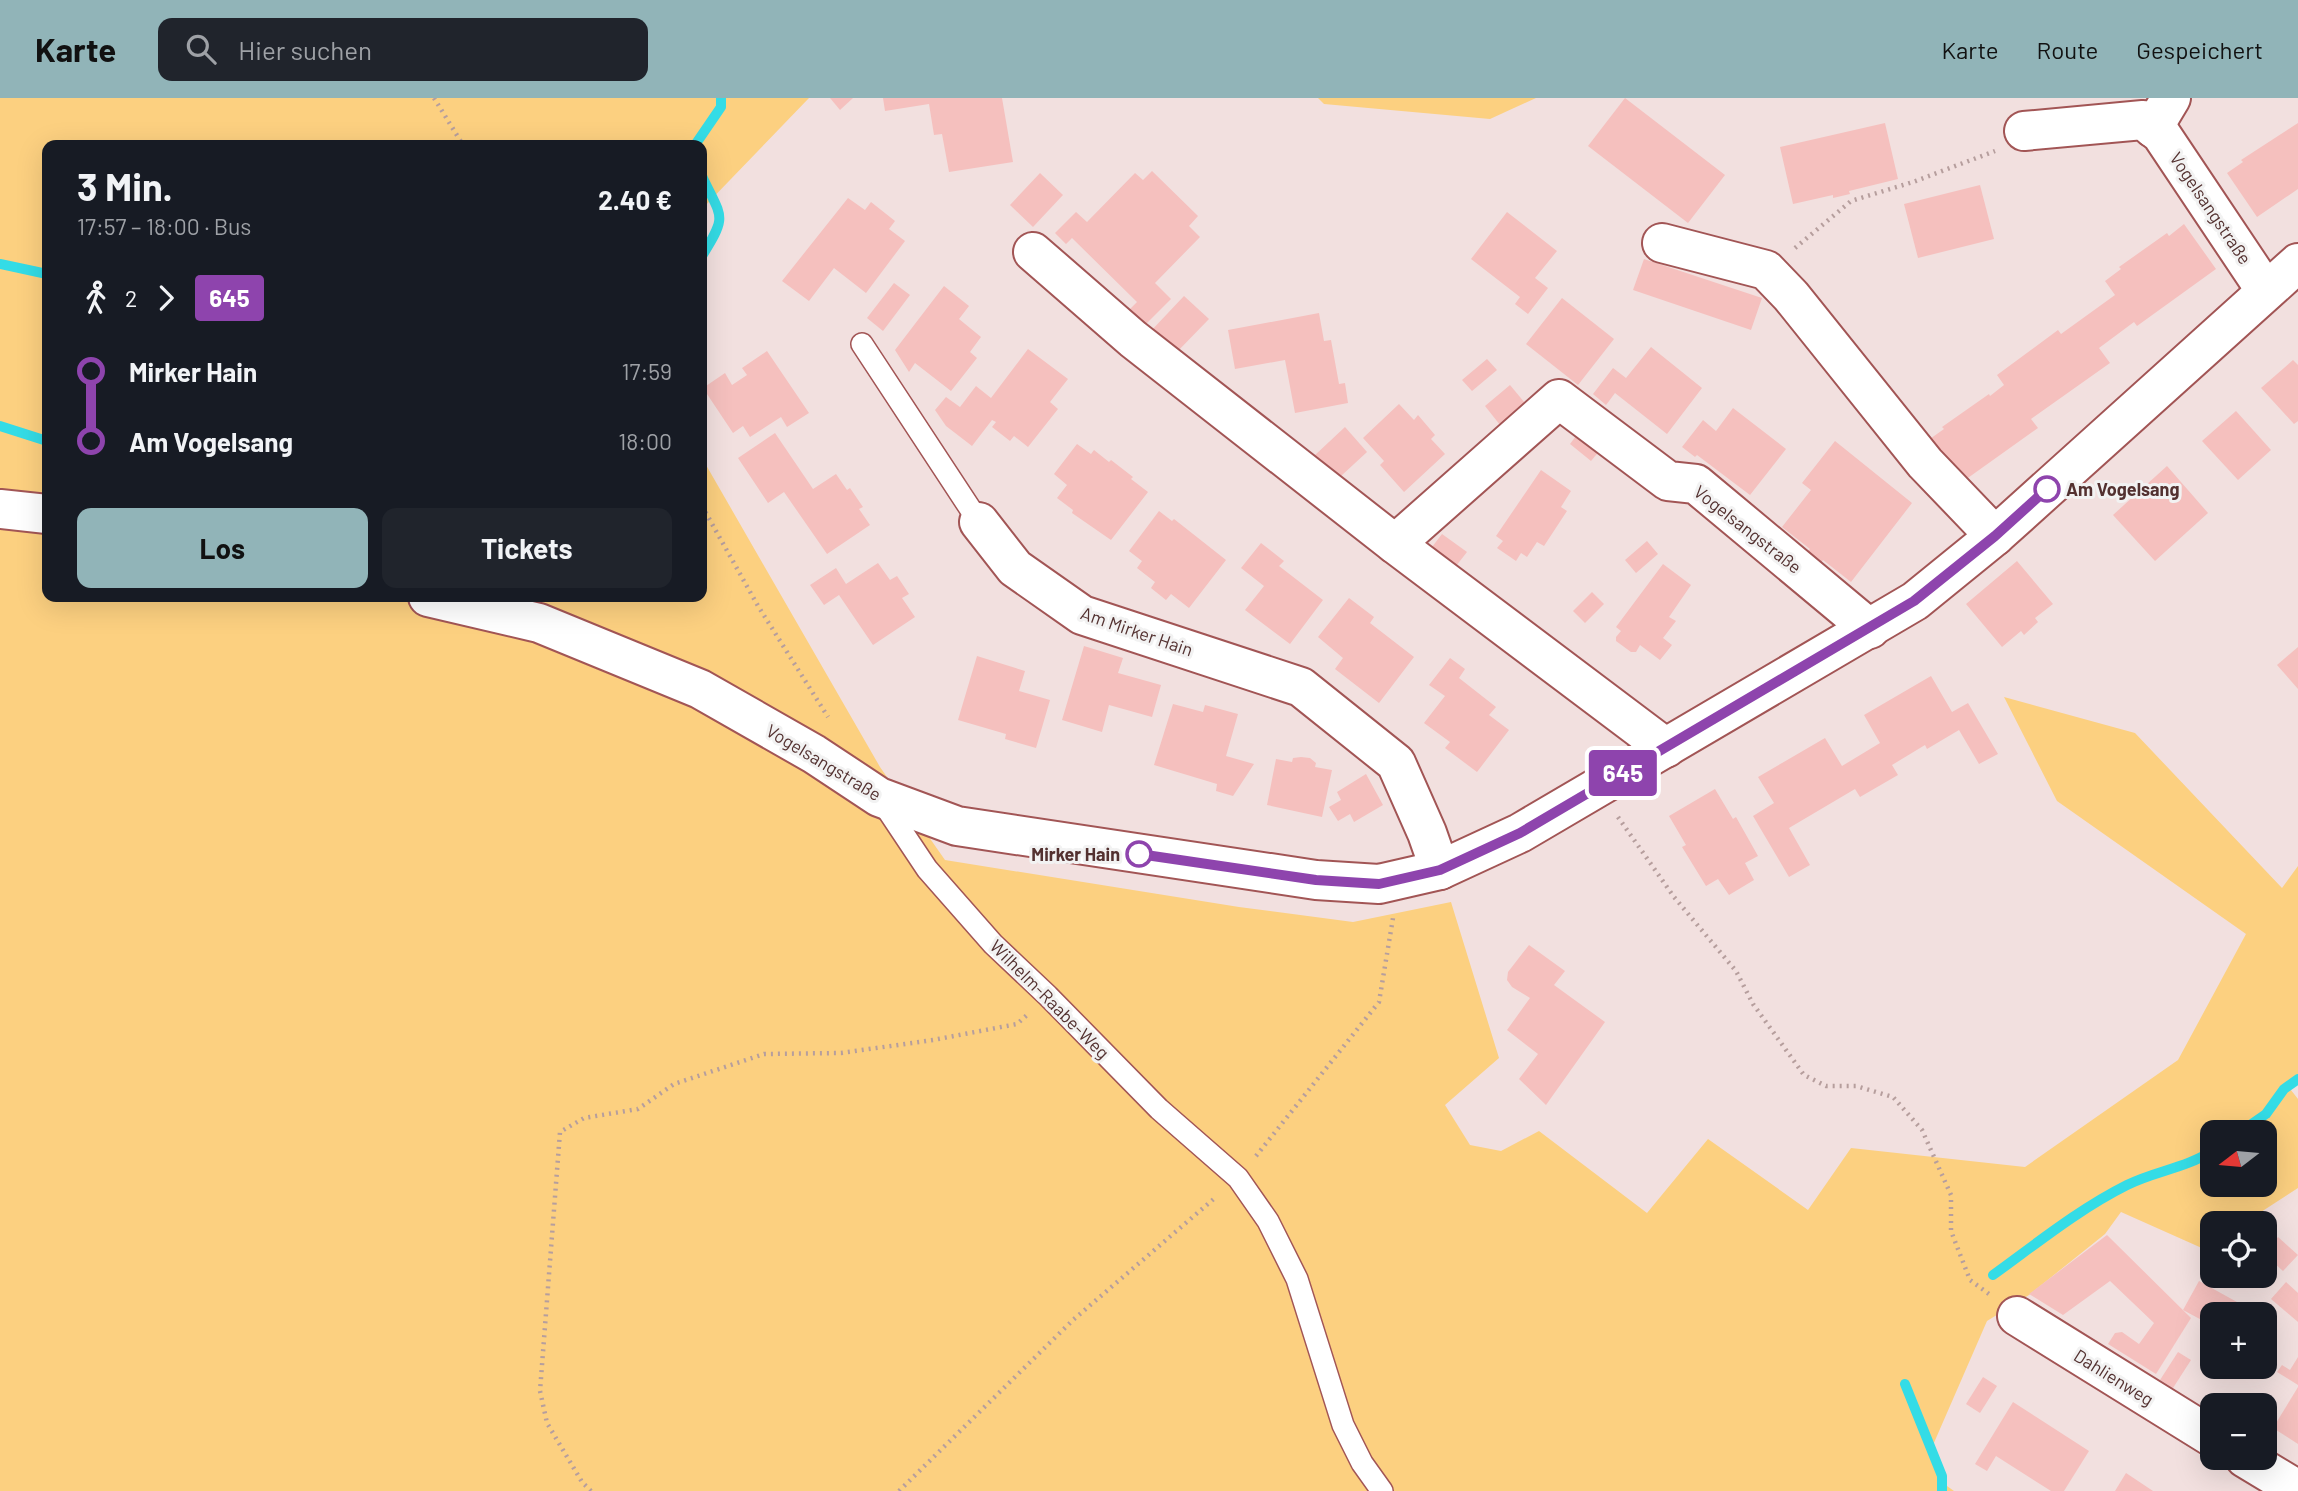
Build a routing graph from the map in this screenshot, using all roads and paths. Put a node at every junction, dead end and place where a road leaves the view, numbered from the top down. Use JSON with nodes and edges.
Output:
{"nodes":[{"id":1,"x":433,"y":98,"type":"edge"},
{"id":2,"x":2162,"y":113,"type":"edge"},
{"id":3,"x":2024,"y":131,"type":"joint"},
{"id":4,"x":460,"y":140,"type":"edge"},
{"id":5,"x":1662,"y":243,"type":"dead end"},
{"id":6,"x":1797,"y":246,"type":"dead end"},
{"id":7,"x":1033,"y":252,"type":"dead end"},
{"id":8,"x":2298,"y":263,"type":"edge"},
{"id":9,"x":2266,"y":291,"type":"junction"},
{"id":10,"x":862,"y":344,"type":"dead end"},
{"id":11,"x":0,"y":509,"type":"edge"},
{"id":12,"x":42,"y":513,"type":"edge"},
{"id":13,"x":707,"y":515,"type":"edge"},
{"id":14,"x":979,"y":522,"type":"joint"},
{"id":15,"x":1995,"y":536,"type":"junction"},
{"id":16,"x":1395,"y":544,"type":"junction"},
{"id":17,"x":449,"y":602,"type":"edge"},
{"id":18,"x":1870,"y":629,"type":"junction"},
{"id":19,"x":829,"y":718,"type":"dead end"},
{"id":20,"x":1666,"y":748,"type":"junction"},
{"id":21,"x":1597,"y":788,"type":"junction"},
{"id":22,"x":879,"y":797,"type":"junction"},
{"id":23,"x":1440,"y":870,"type":"junction"},
{"id":24,"x":1399,"y":879,"type":"junction"},
{"id":25,"x":1048,"y":996,"type":"junction"},
{"id":26,"x":1238,"y":1178,"type":"junction"},
{"id":27,"x":2017,"y":1316,"type":"joint"},
{"id":28,"x":2200,"y":1430,"type":"edge"},
{"id":29,"x":2265,"y":1470,"type":"edge"},
{"id":30,"x":2298,"y":1490,"type":"edge"},
{"id":31,"x":590,"y":1491,"type":"edge"},
{"id":32,"x":899,"y":1491,"type":"edge"},
{"id":33,"x":1382,"y":1491,"type":"edge"}],
"edges":[{"from":1,"to":4,"type":"path"},
{"from":2,"to":3,"type":"street","name":"Vogelsangstraße"},
{"from":2,"to":9,"type":"street","name":"Vogelsangstraße"},
{"from":3,"to":6,"type":"path"},
{"from":5,"to":15,"type":"street"},
{"from":7,"to":16,"type":"street"},
{"from":8,"to":9,"type":"street","name":"Vogelsangstraße"},
{"from":9,"to":15,"type":"street","name":"Vogelsangstraße"},
{"from":10,"to":14,"type":"lane","name":"Am Mirker Hain"},
{"from":11,"to":12,"type":"street"},
{"from":13,"to":19,"type":"path"},
{"from":14,"to":23,"type":"street","name":"Am Mirker Hain"},
{"from":15,"to":18,"type":"street","name":"Vogelsangstraße"},
{"from":16,"to":18,"type":"street","name":"Vogelsangstraße"},
{"from":16,"to":20,"type":"street"},
{"from":17,"to":22,"type":"street","name":"Vogelsangstraße"},
{"from":18,"to":20,"type":"street","name":"Vogelsangstraße"},
{"from":20,"to":21,"type":"street","name":"Vogelsangstraße"},
{"from":21,"to":23,"type":"street","name":"Vogelsangstraße"},
{"from":21,"to":27,"type":"path"},
{"from":22,"to":24,"type":"street","name":"Vogelsangstraße"},
{"from":22,"to":25,"type":"lane","name":"Wilhelm-Raabe-Weg"},
{"from":23,"to":24,"type":"street","name":"Vogelsangstraße"},
{"from":24,"to":26,"type":"path"},
{"from":25,"to":26,"type":"lane","name":"Wilhelm-Raabe-Weg"},
{"from":25,"to":31,"type":"path"},
{"from":26,"to":32,"type":"path"},
{"from":26,"to":33,"type":"lane","name":"Wilhelm-Raabe-Weg"},
{"from":27,"to":28,"type":"street","name":"Dahlienweg"},
{"from":29,"to":30,"type":"street"}]}
